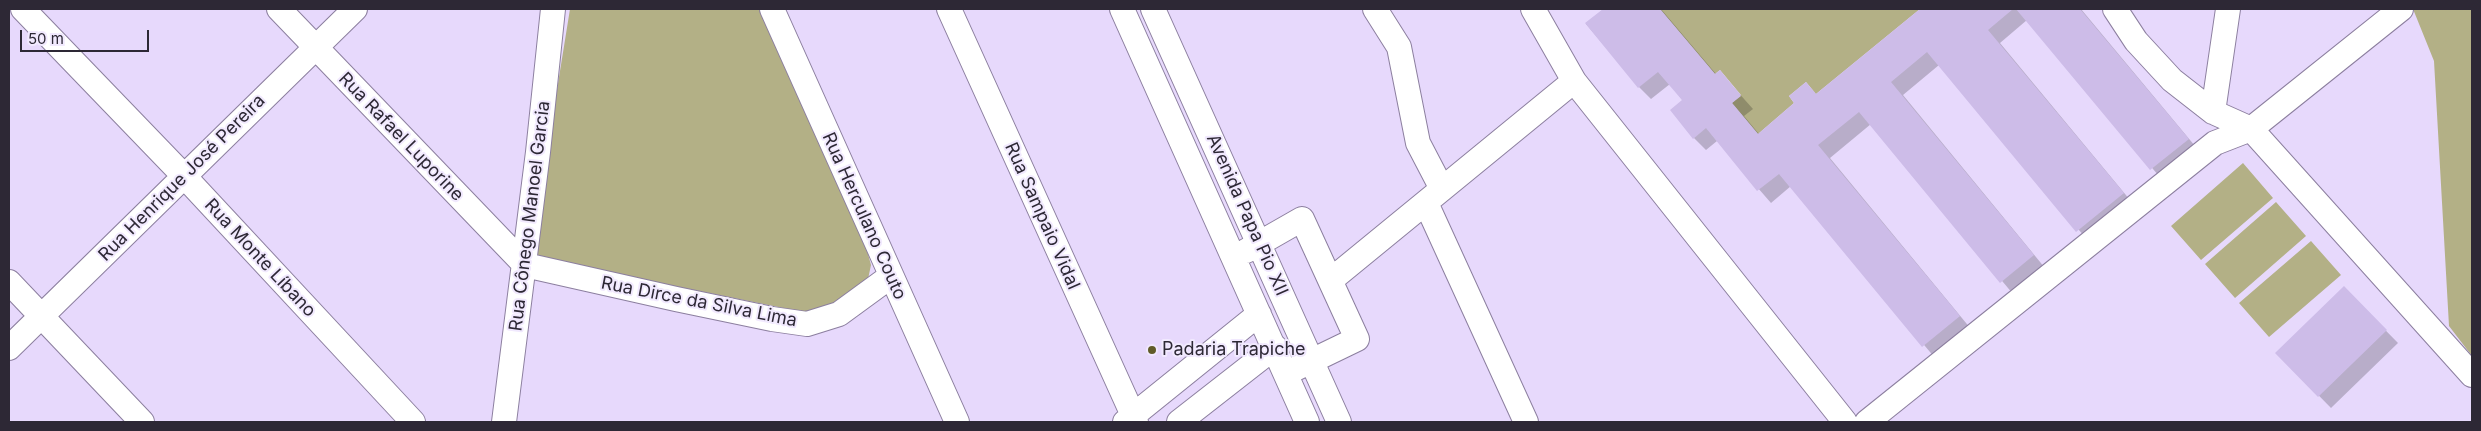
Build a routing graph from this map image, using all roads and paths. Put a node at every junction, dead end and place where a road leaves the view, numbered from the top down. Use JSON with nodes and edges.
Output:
{"nodes":[{"id":1,"x":23,"y":9,"type":"edge"},
{"id":2,"x":279,"y":9,"type":"edge"},
{"id":3,"x":355,"y":9,"type":"edge"},
{"id":4,"x":772,"y":9,"type":"edge"},
{"id":5,"x":949,"y":9,"type":"edge"},
{"id":6,"x":1123,"y":9,"type":"edge"},
{"id":7,"x":1153,"y":9,"type":"edge"},
{"id":8,"x":1375,"y":9,"type":"edge"},
{"id":9,"x":1532,"y":9,"type":"edge"},
{"id":10,"x":2115,"y":9,"type":"edge"},
{"id":11,"x":2228,"y":9,"type":"edge"},
{"id":12,"x":2402,"y":9,"type":"edge"},
{"id":13,"x":546,"y":14,"type":"edge"},
{"id":14,"x":315,"y":47,"type":"junction"},
{"id":15,"x":1574,"y":81,"type":"junction"},
{"id":16,"x":2213,"y":112,"type":"junction"},
{"id":17,"x":2251,"y":129,"type":"junction"},
{"id":18,"x":184,"y":176,"type":"junction"},
{"id":19,"x":1434,"y":196,"type":"junction"},
{"id":20,"x":1260,"y":243,"type":"junction"},
{"id":21,"x":1235,"y":258,"type":"junction"},
{"id":22,"x":525,"y":265,"type":"junction"},
{"id":23,"x":891,"y":276,"type":"junction"},
{"id":24,"x":1332,"y":280,"type":"junction"},
{"id":25,"x":9,"y":282,"type":"edge"},
{"id":26,"x":1259,"y":314,"type":"junction"},
{"id":27,"x":42,"y":318,"type":"junction"},
{"id":28,"x":9,"y":348,"type":"edge"},
{"id":29,"x":1274,"y":348,"type":"junction"},
{"id":30,"x":1311,"y":361,"type":"junction"},
{"id":31,"x":1287,"y":374,"type":"junction"},
{"id":32,"x":2472,"y":375,"type":"edge"},
{"id":33,"x":1131,"y":420,"type":"edge"},
{"id":34,"x":142,"y":422,"type":"edge"},
{"id":35,"x":413,"y":422,"type":"edge"},
{"id":36,"x":504,"y":422,"type":"edge"},
{"id":37,"x":957,"y":422,"type":"edge"},
{"id":38,"x":1179,"y":422,"type":"edge"},
{"id":39,"x":1307,"y":422,"type":"edge"},
{"id":40,"x":1339,"y":422,"type":"edge"},
{"id":41,"x":1526,"y":422,"type":"edge"},
{"id":42,"x":1845,"y":422,"type":"edge"},
{"id":43,"x":1867,"y":422,"type":"edge"}],
"edges":[{"from":1,"to":18,"type":"street","name":"Rua Monte Líbano"},
{"from":2,"to":14,"type":"street","name":"Rua Rafael Luporine"},
{"from":3,"to":14,"type":"street","name":"Rua Henrique José Pereira"},
{"from":4,"to":23,"type":"street","name":"Rua Herculano Couto"},
{"from":5,"to":33,"type":"street","name":"Rua Sampaio Vidal"},
{"from":6,"to":21,"type":"street","name":"Avenida Papa Pio XII"},
{"from":7,"to":20,"type":"street","name":"Avenida Papa Pio XII"},
{"from":8,"to":19,"type":"street"},
{"from":9,"to":15,"type":"street"},
{"from":10,"to":16,"type":"street"},
{"from":11,"to":16,"type":"street"},
{"from":12,"to":17,"type":"street"},
{"from":13,"to":22,"type":"street","name":"Rua Cônego Manoel Garcia"},
{"from":14,"to":18,"type":"street","name":"Rua Henrique José Pereira"},
{"from":14,"to":22,"type":"street","name":"Rua Rafael Luporine"},
{"from":15,"to":19,"type":"street"},
{"from":15,"to":42,"type":"street"},
{"from":16,"to":17,"type":"street"},
{"from":17,"to":32,"type":"street"},
{"from":17,"to":43,"type":"street"},
{"from":18,"to":27,"type":"street","name":"Rua Henrique José Pereira"},
{"from":18,"to":35,"type":"street","name":"Rua Monte Líbano"},
{"from":19,"to":24,"type":"street"},
{"from":19,"to":41,"type":"street"},
{"from":20,"to":21,"type":"street"},
{"from":20,"to":24,"type":"street"},
{"from":20,"to":30,"type":"street","name":"Avenida Papa Pio XII"},
{"from":21,"to":26,"type":"street","name":"Avenida Papa Pio XII"},
{"from":22,"to":23,"type":"street","name":"Rua Dirce da Silva Lima"},
{"from":22,"to":36,"type":"street","name":"Rua Cônego Manoel Garcia"},
{"from":23,"to":37,"type":"street","name":"Rua Herculano Couto"},
{"from":24,"to":30,"type":"street"},
{"from":25,"to":27,"type":"street"},
{"from":26,"to":29,"type":"street","name":"Avenida Papa Pio XII"},
{"from":26,"to":33,"type":"street"},
{"from":27,"to":28,"type":"street","name":"Rua Henrique José Pereira"},
{"from":27,"to":34,"type":"street"},
{"from":29,"to":31,"type":"street","name":"Avenida Papa Pio XII"},
{"from":29,"to":38,"type":"street"},
{"from":30,"to":31,"type":"street"},
{"from":30,"to":40,"type":"street","name":"Avenida Papa Pio XII"},
{"from":31,"to":39,"type":"street","name":"Avenida Papa Pio XII"}]}
